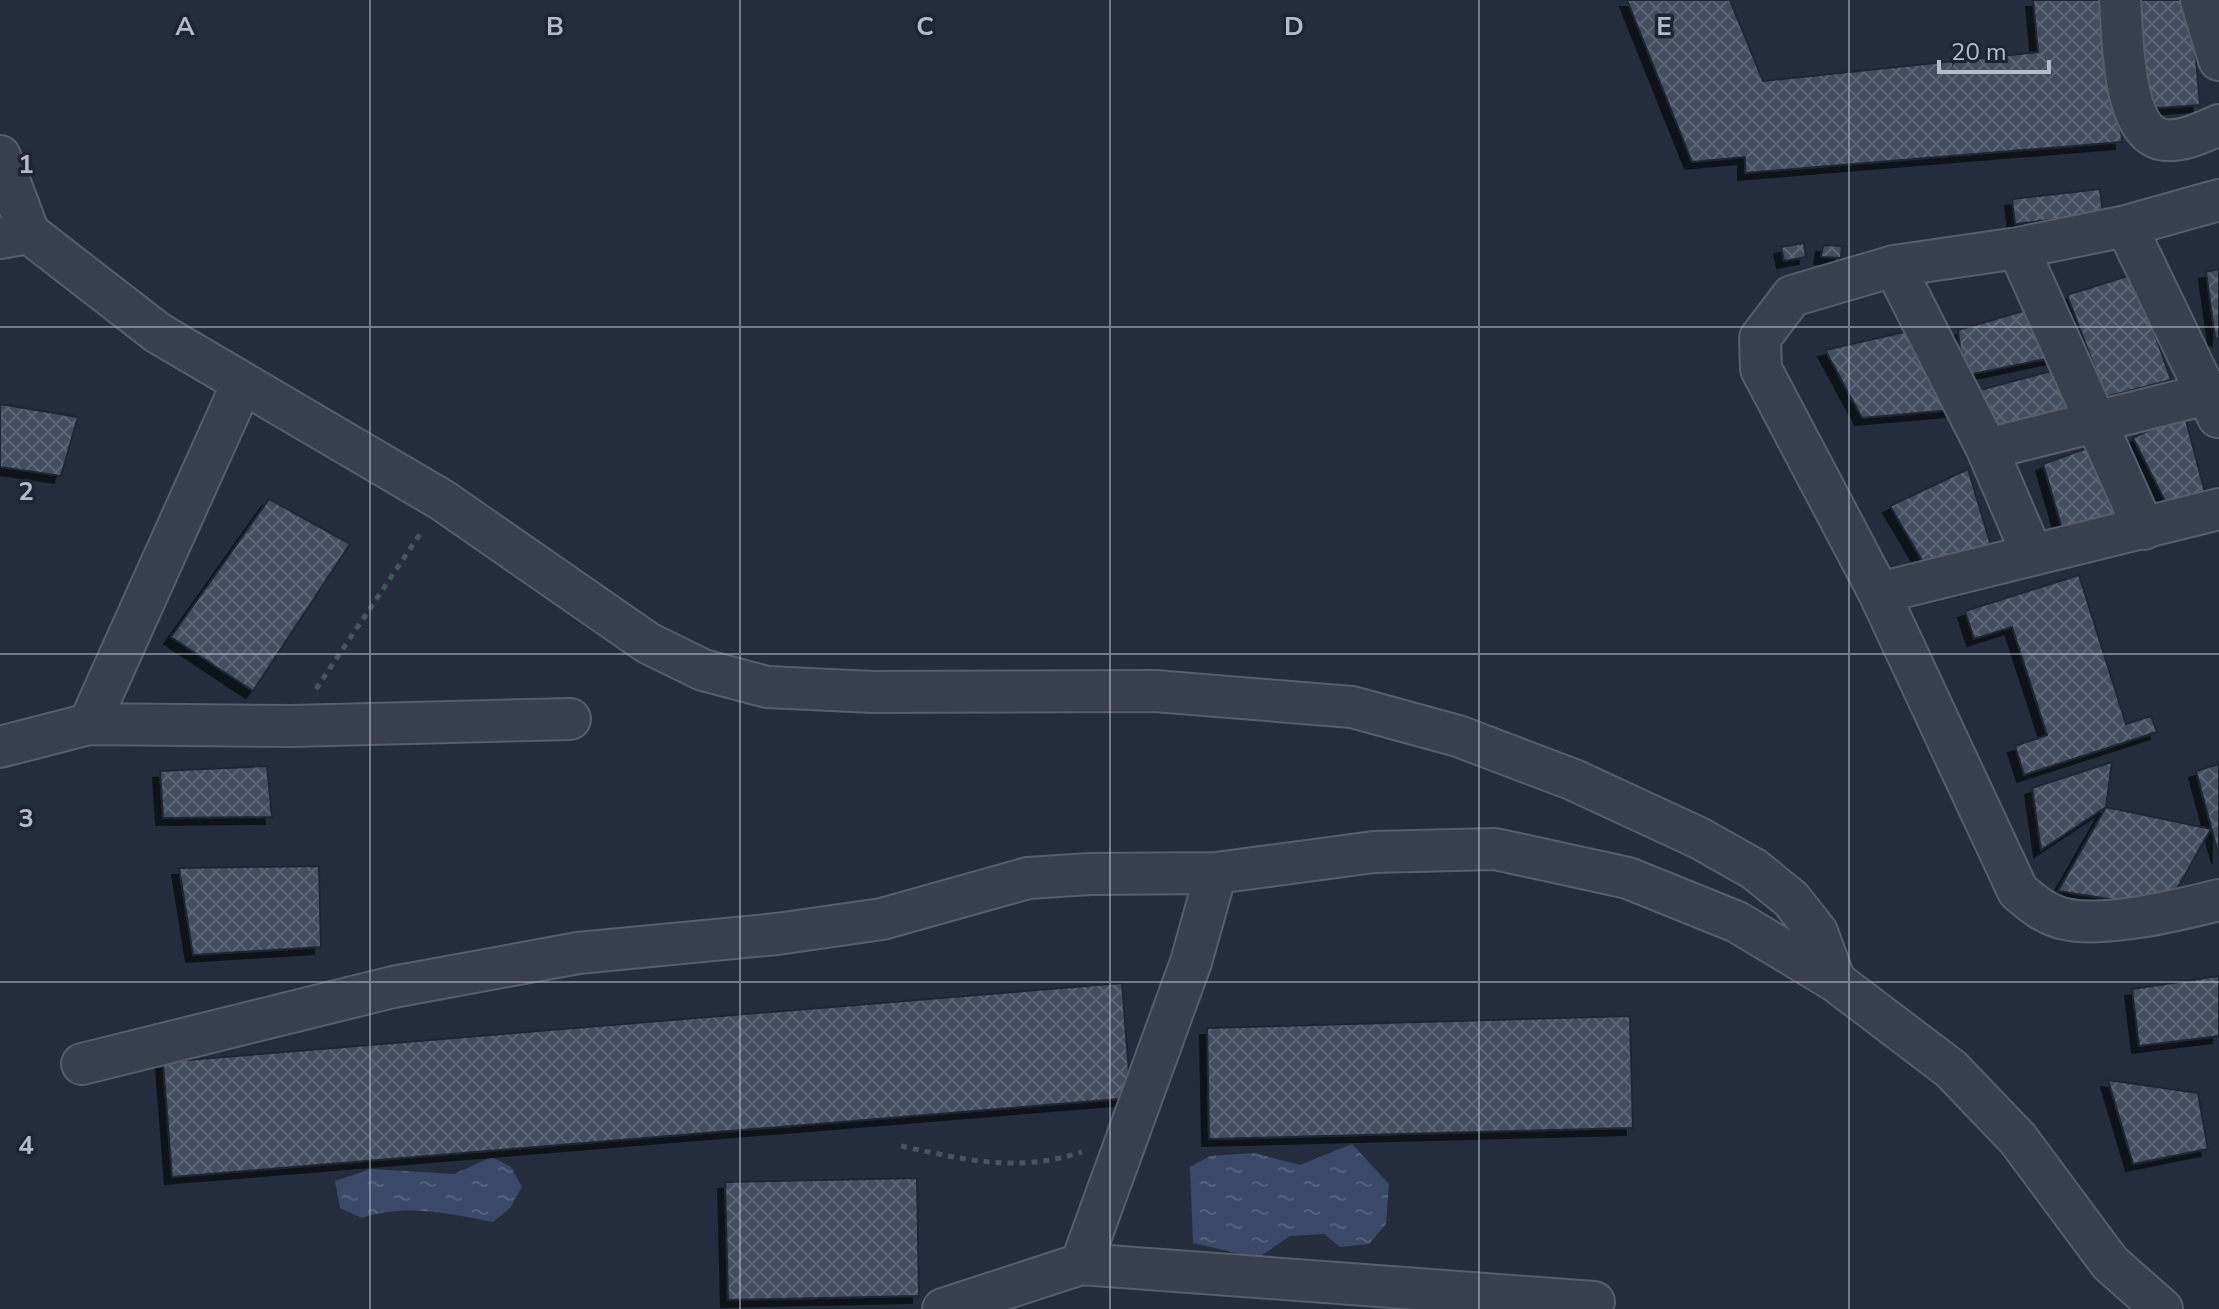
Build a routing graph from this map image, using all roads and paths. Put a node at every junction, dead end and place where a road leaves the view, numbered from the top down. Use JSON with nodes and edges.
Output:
{"nodes":[{"id":1,"x":2120,"y":0,"type":"edge"},
{"id":2,"x":2201,"y":0,"type":"edge"},
{"id":3,"x":2219,"y":60,"type":"edge"},
{"id":4,"x":2219,"y":125,"type":"edge"},
{"id":5,"x":0,"y":156,"type":"edge"},
{"id":6,"x":2219,"y":200,"type":"edge"},
{"id":7,"x":2126,"y":226,"type":"junction"},
{"id":8,"x":14,"y":235,"type":"edge"},
{"id":9,"x":2018,"y":248,"type":"junction"},
{"id":10,"x":1894,"y":266,"type":"junction"},
{"id":11,"x":242,"y":384,"type":"junction"},
{"id":12,"x":2214,"y":401,"type":"edge"},
{"id":13,"x":2098,"y":421,"type":"junction"},
{"id":14,"x":1987,"y":449,"type":"junction"},
{"id":15,"x":442,"y":500,"type":"junction"},
{"id":16,"x":2219,"y":509,"type":"edge"},
{"id":17,"x":2144,"y":529,"type":"junction"},
{"id":18,"x":2032,"y":554,"type":"junction"},
{"id":19,"x":1879,"y":593,"type":"junction"},
{"id":20,"x":570,"y":719,"type":"dead end"},
{"id":21,"x":89,"y":724,"type":"junction"},
{"id":22,"x":291,"y":726,"type":"junction"},
{"id":23,"x":0,"y":747,"type":"edge"},
{"id":24,"x":1216,"y":873,"type":"junction"},
{"id":25,"x":2219,"y":900,"type":"edge"},
{"id":26,"x":1835,"y":981,"type":"junction"},
{"id":27,"x":82,"y":1064,"type":"dead end"},
{"id":28,"x":1125,"y":1138,"type":"junction"},
{"id":29,"x":901,"y":1146,"type":"dead end"},
{"id":30,"x":1081,"y":1264,"type":"junction"},
{"id":31,"x":1594,"y":1302,"type":"dead end"},
{"id":32,"x":943,"y":1309,"type":"edge"},
{"id":33,"x":2162,"y":1309,"type":"edge"}],
"edges":[{"from":1,"to":4,"type":"street"},
{"from":2,"to":3,"type":"street"},
{"from":5,"to":8,"type":"street"},
{"from":6,"to":7,"type":"street"},
{"from":7,"to":9,"type":"street"},
{"from":7,"to":12,"type":"street"},
{"from":8,"to":11,"type":"street"},
{"from":9,"to":10,"type":"street"},
{"from":9,"to":13,"type":"street"},
{"from":10,"to":14,"type":"street"},
{"from":10,"to":19,"type":"street"},
{"from":11,"to":15,"type":"street"},
{"from":11,"to":21,"type":"street"},
{"from":12,"to":13,"type":"street"},
{"from":13,"to":14,"type":"street"},
{"from":13,"to":17,"type":"street"},
{"from":14,"to":18,"type":"street"},
{"from":15,"to":22,"type":"path"},
{"from":15,"to":26,"type":"street"},
{"from":16,"to":17,"type":"street"},
{"from":17,"to":18,"type":"street"},
{"from":18,"to":19,"type":"street"},
{"from":19,"to":25,"type":"street"},
{"from":20,"to":22,"type":"street"},
{"from":21,"to":22,"type":"street"},
{"from":21,"to":23,"type":"street"},
{"from":24,"to":26,"type":"street"},
{"from":24,"to":27,"type":"street"},
{"from":24,"to":28,"type":"street"},
{"from":26,"to":33,"type":"street"},
{"from":28,"to":29,"type":"path"},
{"from":28,"to":30,"type":"street"},
{"from":30,"to":31,"type":"street"},
{"from":30,"to":32,"type":"street"}]}
